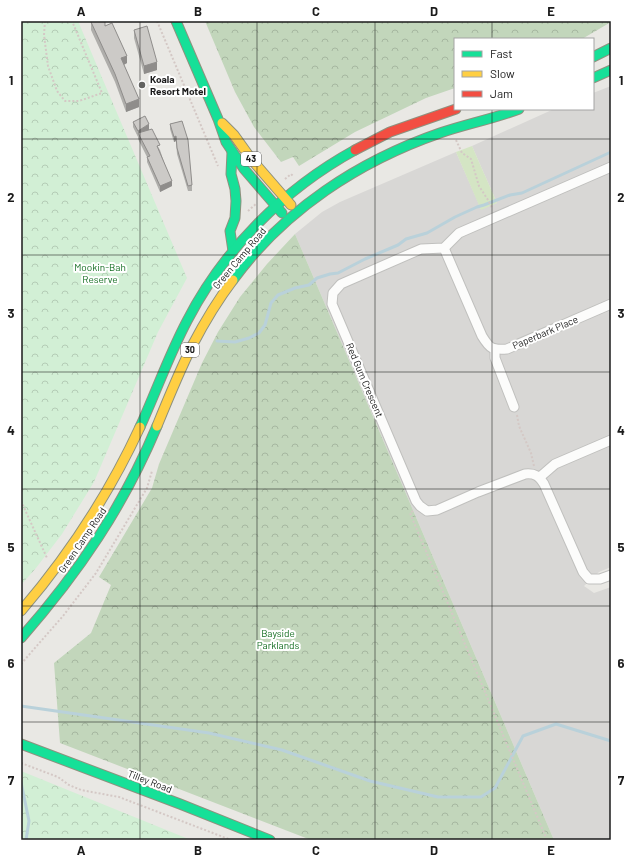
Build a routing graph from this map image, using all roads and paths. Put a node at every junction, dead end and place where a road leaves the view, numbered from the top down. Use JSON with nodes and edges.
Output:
{"nodes":[{"id":1,"x":45,"y":21,"type":"edge"},
{"id":2,"x":72,"y":21,"type":"edge"},
{"id":3,"x":157,"y":21,"type":"edge"},
{"id":4,"x":176,"y":21,"type":"edge"},
{"id":5,"x":611,"y":48,"type":"edge"},
{"id":6,"x":594,"y":56,"type":"edge"},
{"id":7,"x":611,"y":70,"type":"edge"},
{"id":8,"x":594,"y":78,"type":"edge"},
{"id":9,"x":454,"y":110,"type":"edge"},
{"id":10,"x":516,"y":110,"type":"edge"},
{"id":11,"x":218,"y":119,"type":"junction"},
{"id":12,"x":456,"y":140,"type":"dead end"},
{"id":13,"x":232,"y":152,"type":"junction"},
{"id":14,"x":611,"y":167,"type":"edge"},
{"id":15,"x":220,"y":171,"type":"dead end"},
{"id":16,"x":285,"y":198,"type":"junction"},
{"id":17,"x":276,"y":207,"type":"junction"},
{"id":18,"x":492,"y":208,"type":"dead end"},
{"id":19,"x":297,"y":212,"type":"junction"},
{"id":20,"x":288,"y":220,"type":"junction"},
{"id":21,"x":444,"y":248,"type":"junction"},
{"id":22,"x":233,"y":251,"type":"junction"},
{"id":23,"x":611,"y":304,"type":"edge"},
{"id":24,"x":495,"y":350,"type":"junction"},
{"id":25,"x":514,"y":407,"type":"joint"},
{"id":26,"x":611,"y":440,"type":"edge"},
{"id":27,"x":152,"y":468,"type":"dead end"},
{"id":28,"x":540,"y":477,"type":"junction"},
{"id":29,"x":21,"y":501,"type":"edge"},
{"id":30,"x":420,"y":506,"type":"junction"},
{"id":31,"x":56,"y":568,"type":"junction"},
{"id":32,"x":611,"y":575,"type":"edge"},
{"id":33,"x":21,"y":611,"type":"edge"},
{"id":34,"x":21,"y":638,"type":"edge"},
{"id":35,"x":21,"y":664,"type":"edge"},
{"id":36,"x":21,"y":744,"type":"edge"},
{"id":37,"x":21,"y":763,"type":"edge"},
{"id":38,"x":231,"y":840,"type":"edge"},
{"id":39,"x":270,"y":840,"type":"edge"},
{"id":40,"x":547,"y":840,"type":"edge"}],
"edges":[{"from":1,"to":2,"type":"path"},
{"from":3,"to":15,"type":"path"},
{"from":4,"to":11,"type":"main road","number":"43"},
{"from":5,"to":6,"type":"main road"},
{"from":7,"to":8,"type":"main road"},
{"from":9,"to":16,"type":"main road","name":"Green Camp Road","number":"30"},
{"from":10,"to":19,"type":"main road","name":"Green Camp Road","number":"30"},
{"from":11,"to":13,"type":"main road","number":"43"},
{"from":11,"to":16,"type":"main road","number":"43"},
{"from":12,"to":18,"type":"path"},
{"from":13,"to":17,"type":"main road"},
{"from":13,"to":22,"type":"main road","number":"43"},
{"from":14,"to":21,"type":"street"},
{"from":16,"to":17,"type":"main road","name":"Green Camp Road","number":"30"},
{"from":16,"to":19,"type":"main road","number":"43"},
{"from":17,"to":20,"type":"main road"},
{"from":17,"to":22,"type":"main road","name":"Green Camp Road","number":"30"},
{"from":19,"to":20,"type":"main road","name":"Green Camp Road","number":"30"},
{"from":20,"to":34,"type":"main road","name":"Green Camp Road","number":"30"},
{"from":21,"to":24,"type":"street"},
{"from":21,"to":30,"type":"street","name":"Red Gum Crescent"},
{"from":22,"to":31,"type":"main road","name":"Green Camp Road","number":"30"},
{"from":23,"to":24,"type":"street","name":"Paperbark Place"},
{"from":24,"to":25,"type":"street"},
{"from":25,"to":28,"type":"path"},
{"from":26,"to":28,"type":"street"},
{"from":27,"to":35,"type":"path"},
{"from":28,"to":30,"type":"street"},
{"from":28,"to":32,"type":"street"},
{"from":29,"to":31,"type":"path"},
{"from":30,"to":40,"type":"path"},
{"from":31,"to":33,"type":"main road","name":"Green Camp Road","number":"30"},
{"from":36,"to":39,"type":"main road","name":"Tilley Road"},
{"from":37,"to":38,"type":"path"}]}
